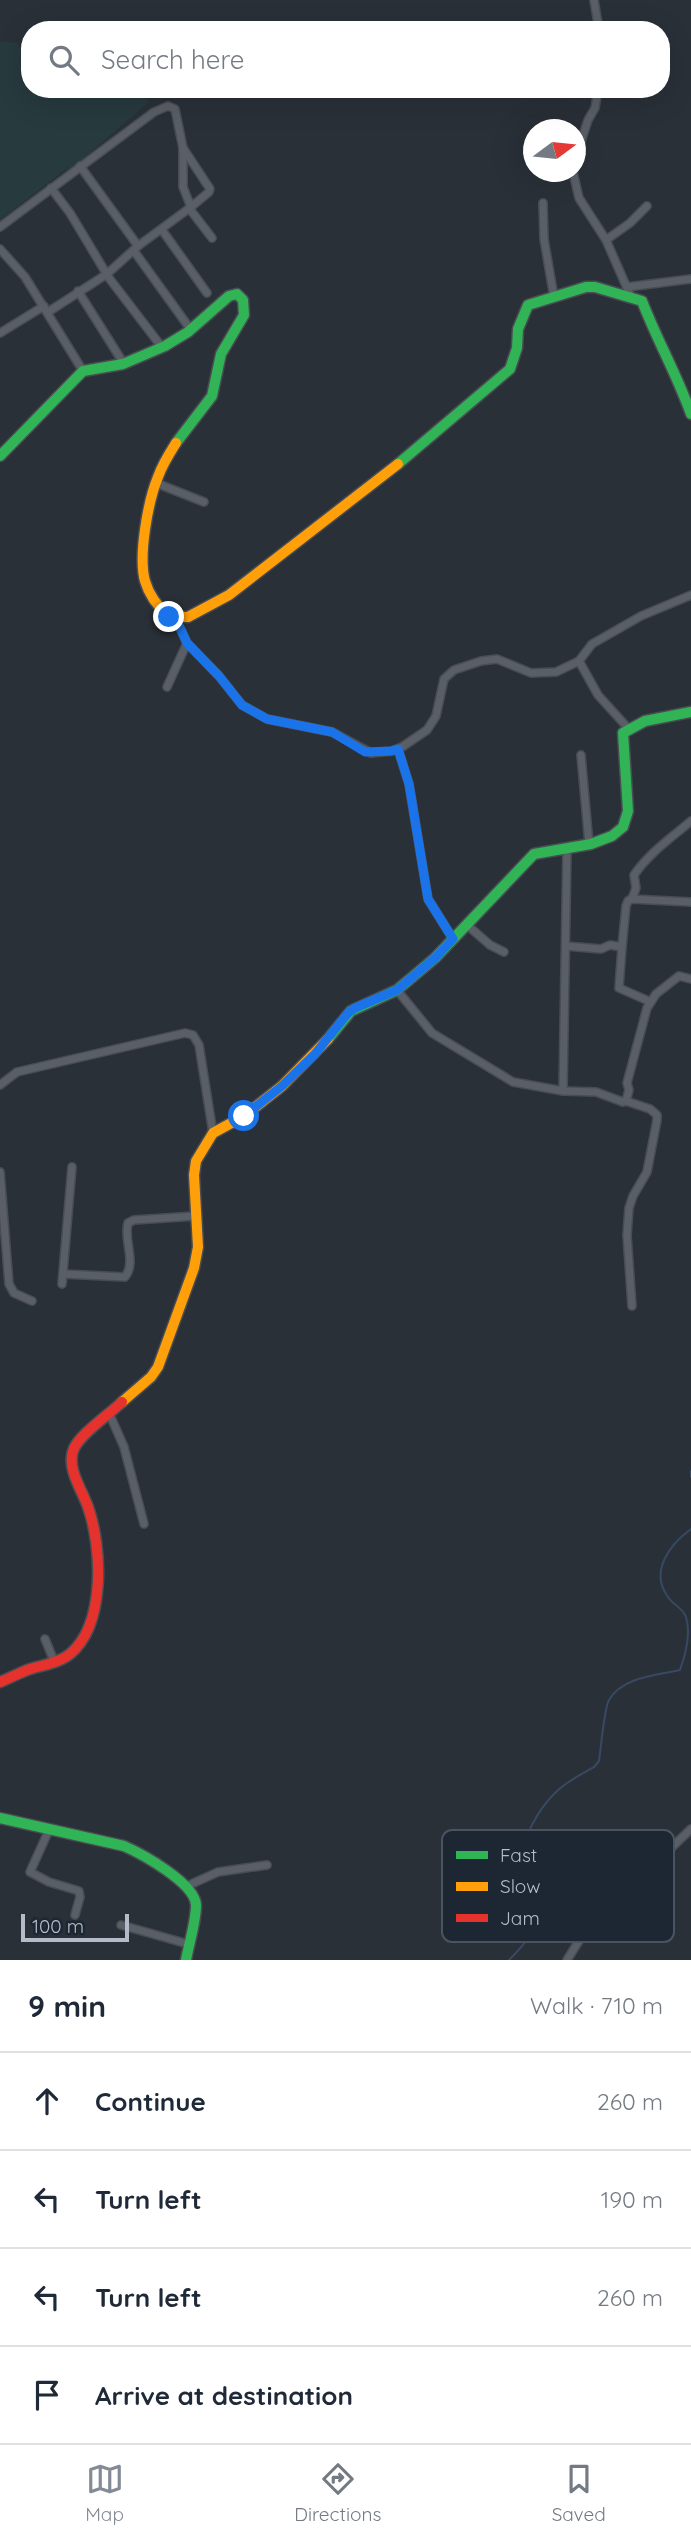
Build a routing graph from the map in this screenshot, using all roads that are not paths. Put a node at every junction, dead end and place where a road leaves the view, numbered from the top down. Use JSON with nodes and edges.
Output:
{"nodes":[{"id":1,"x":594,"y":0,"type":"edge"},
{"id":2,"x":598,"y":21,"type":"edge"},
{"id":3,"x":597,"y":98,"type":"edge"},
{"id":4,"x":586,"y":126,"type":"edge"},
{"id":5,"x":183,"y":148,"type":"junction"},
{"id":6,"x":80,"y":166,"type":"junction"},
{"id":7,"x":575,"y":182,"type":"edge"},
{"id":8,"x":51,"y":188,"type":"junction"},
{"id":9,"x":543,"y":203,"type":"dead end"},
{"id":10,"x":647,"y":206,"type":"dead end"},
{"id":11,"x":190,"y":207,"type":"junction"},
{"id":12,"x":0,"y":227,"type":"edge"},
{"id":13,"x":162,"y":230,"type":"junction"},
{"id":14,"x":212,"y":239,"type":"dead end"},
{"id":15,"x":606,"y":240,"type":"junction"},
{"id":16,"x":136,"y":248,"type":"junction"},
{"id":17,"x":0,"y":249,"type":"edge"},
{"id":18,"x":107,"y":274,"type":"junction"},
{"id":19,"x":691,"y":279,"type":"edge"},
{"id":20,"x":78,"y":291,"type":"junction"},
{"id":21,"x":629,"y":292,"type":"junction"},
{"id":22,"x":207,"y":293,"type":"dead end"},
{"id":23,"x":554,"y":297,"type":"junction"},
{"id":24,"x":46,"y":309,"type":"junction"},
{"id":25,"x":191,"y":330,"type":"junction"},
{"id":26,"x":0,"y":333,"type":"edge"},
{"id":27,"x":161,"y":346,"type":"junction"},
{"id":28,"x":124,"y":364,"type":"junction"},
{"id":29,"x":83,"y":372,"type":"junction"},
{"id":30,"x":691,"y":414,"type":"edge"},
{"id":31,"x":0,"y":456,"type":"edge"},
{"id":32,"x":156,"y":483,"type":"junction"},
{"id":33,"x":204,"y":502,"type":"dead end"},
{"id":34,"x":691,"y":595,"type":"edge"},
{"id":35,"x":175,"y":617,"type":"junction"},
{"id":36,"x":187,"y":643,"type":"junction"},
{"id":37,"x":579,"y":661,"type":"junction"},
{"id":38,"x":167,"y":687,"type":"dead end"},
{"id":39,"x":691,"y":712,"type":"edge"},
{"id":40,"x":627,"y":727,"type":"junction"},
{"id":41,"x":398,"y":749,"type":"junction"},
{"id":42,"x":581,"y":755,"type":"dead end"},
{"id":43,"x":691,"y":821,"type":"edge"},
{"id":44,"x":589,"y":844,"type":"junction"},
{"id":45,"x":567,"y":848,"type":"junction"},
{"id":46,"x":632,"y":900,"type":"junction"},
{"id":47,"x":691,"y":902,"type":"edge"},
{"id":48,"x":467,"y":925,"type":"junction"},
{"id":49,"x":453,"y":939,"type":"junction"},
{"id":50,"x":566,"y":946,"type":"junction"},
{"id":51,"x":622,"y":947,"type":"junction"},
{"id":52,"x":504,"y":952,"type":"dead end"},
{"id":53,"x":691,"y":979,"type":"edge"},
{"id":54,"x":397,"y":990,"type":"junction"},
{"id":55,"x":651,"y":1002,"type":"junction"},
{"id":56,"x":0,"y":1085,"type":"edge"},
{"id":57,"x":563,"y":1091,"type":"junction"},
{"id":58,"x":626,"y":1101,"type":"junction"},
{"id":59,"x":213,"y":1133,"type":"junction"},
{"id":60,"x":72,"y":1167,"type":"dead end"},
{"id":61,"x":0,"y":1172,"type":"edge"},
{"id":62,"x":196,"y":1216,"type":"junction"},
{"id":63,"x":62,"y":1274,"type":"junction"},
{"id":64,"x":62,"y":1284,"type":"dead end"},
{"id":65,"x":32,"y":1301,"type":"dead end"},
{"id":66,"x":632,"y":1306,"type":"dead end"},
{"id":67,"x":109,"y":1413,"type":"junction"},
{"id":68,"x":144,"y":1524,"type":"dead end"},
{"id":69,"x":44,"y":1639,"type":"dead end"},
{"id":70,"x":54,"y":1661,"type":"junction"},
{"id":71,"x":0,"y":1682,"type":"edge"},
{"id":72,"x":0,"y":1818,"type":"edge"},
{"id":73,"x":49,"y":1829,"type":"junction"},
{"id":74,"x":691,"y":1829,"type":"edge"},
{"id":75,"x":674,"y":1845,"type":"edge"},
{"id":76,"x":267,"y":1865,"type":"dead end"},
{"id":77,"x":187,"y":1886,"type":"junction"},
{"id":78,"x":75,"y":1914,"type":"dead end"},
{"id":79,"x":121,"y":1926,"type":"dead end"},
{"id":80,"x":578,"y":1942,"type":"edge"},
{"id":81,"x":188,"y":1944,"type":"junction"},
{"id":82,"x":186,"y":1960,"type":"edge"},
{"id":83,"x":567,"y":1960,"type":"edge"}],
"edges":[{"from":1,"to":2,"type":"street"},
{"from":3,"to":4,"type":"street"},
{"from":5,"to":6,"type":"street"},
{"from":5,"to":11,"type":"street"},
{"from":5,"to":11,"type":"street"},
{"from":6,"to":8,"type":"street"},
{"from":6,"to":16,"type":"street"},
{"from":7,"to":15,"type":"street"},
{"from":8,"to":12,"type":"street"},
{"from":8,"to":18,"type":"street"},
{"from":9,"to":23,"type":"street"},
{"from":10,"to":15,"type":"street"},
{"from":11,"to":13,"type":"street"},
{"from":11,"to":14,"type":"street"},
{"from":13,"to":16,"type":"street"},
{"from":13,"to":22,"type":"street"},
{"from":15,"to":21,"type":"street"},
{"from":16,"to":18,"type":"street"},
{"from":16,"to":25,"type":"street"},
{"from":17,"to":24,"type":"street"},
{"from":18,"to":20,"type":"street"},
{"from":18,"to":27,"type":"street"},
{"from":19,"to":21,"type":"street"},
{"from":20,"to":24,"type":"street"},
{"from":20,"to":28,"type":"street"},
{"from":21,"to":23,"type":"street"},
{"from":21,"to":30,"type":"street"},
{"from":23,"to":35,"type":"street"},
{"from":24,"to":26,"type":"street"},
{"from":24,"to":29,"type":"street"},
{"from":25,"to":27,"type":"street"},
{"from":25,"to":32,"type":"street"},
{"from":27,"to":28,"type":"street"},
{"from":28,"to":29,"type":"street"},
{"from":29,"to":31,"type":"street"},
{"from":32,"to":33,"type":"street"},
{"from":32,"to":35,"type":"street"},
{"from":34,"to":37,"type":"street"},
{"from":35,"to":36,"type":"street"},
{"from":36,"to":38,"type":"street"},
{"from":36,"to":41,"type":"street"},
{"from":37,"to":40,"type":"street"},
{"from":37,"to":41,"type":"street"},
{"from":39,"to":40,"type":"street"},
{"from":40,"to":44,"type":"street"},
{"from":41,"to":49,"type":"street"},
{"from":42,"to":44,"type":"street"},
{"from":43,"to":46,"type":"street"},
{"from":44,"to":45,"type":"street"},
{"from":45,"to":48,"type":"street"},
{"from":45,"to":50,"type":"street"},
{"from":46,"to":47,"type":"street"},
{"from":46,"to":51,"type":"street"},
{"from":48,"to":49,"type":"street"},
{"from":48,"to":52,"type":"street"},
{"from":49,"to":54,"type":"street"},
{"from":50,"to":51,"type":"street"},
{"from":50,"to":57,"type":"street"},
{"from":51,"to":55,"type":"street"},
{"from":53,"to":55,"type":"street"},
{"from":54,"to":57,"type":"street"},
{"from":54,"to":59,"type":"street"},
{"from":55,"to":58,"type":"street"},
{"from":56,"to":59,"type":"street"},
{"from":57,"to":58,"type":"street"},
{"from":58,"to":66,"type":"street"},
{"from":59,"to":62,"type":"street"},
{"from":60,"to":63,"type":"street"},
{"from":61,"to":65,"type":"street"},
{"from":62,"to":63,"type":"street"},
{"from":62,"to":67,"type":"street"},
{"from":63,"to":64,"type":"street"},
{"from":67,"to":68,"type":"street"},
{"from":67,"to":70,"type":"street"},
{"from":69,"to":70,"type":"street"},
{"from":70,"to":71,"type":"street"},
{"from":72,"to":73,"type":"street"},
{"from":73,"to":77,"type":"street"},
{"from":73,"to":78,"type":"street"},
{"from":74,"to":75,"type":"street"},
{"from":76,"to":77,"type":"street"},
{"from":77,"to":81,"type":"street"},
{"from":79,"to":81,"type":"street"},
{"from":80,"to":83,"type":"street"},
{"from":81,"to":82,"type":"street"}]}
